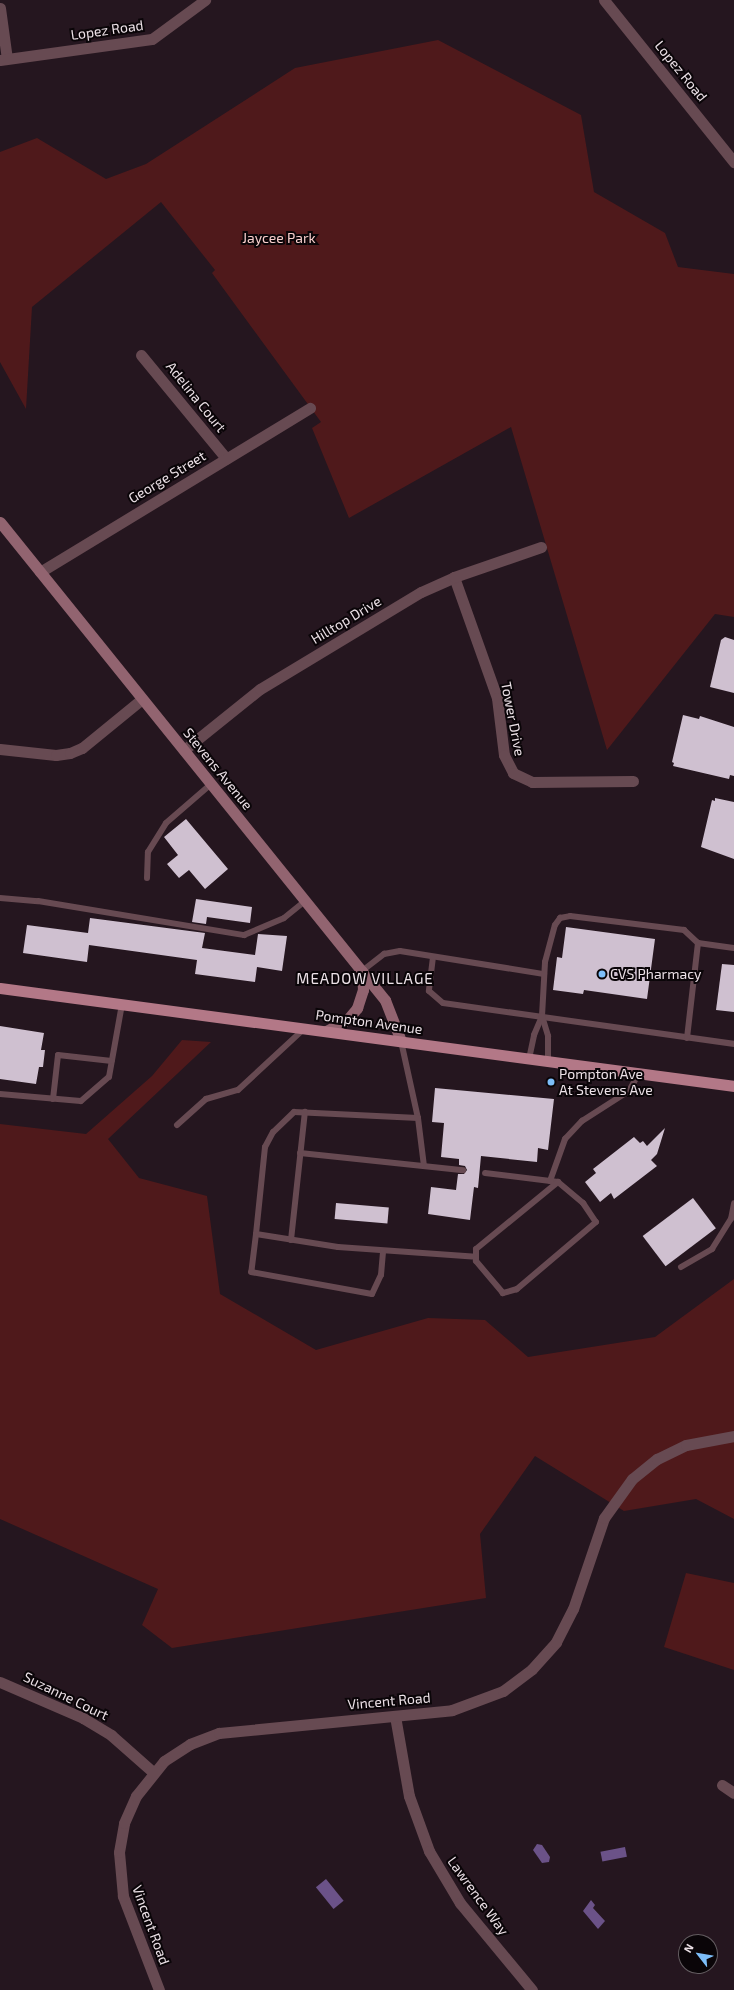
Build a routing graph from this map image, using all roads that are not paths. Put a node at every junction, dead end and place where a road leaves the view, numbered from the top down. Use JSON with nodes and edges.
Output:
{"nodes":[{"id":1,"x":205,"y":0,"type":"edge"},
{"id":2,"x":604,"y":0,"type":"edge"},
{"id":3,"x":0,"y":8,"type":"edge"},
{"id":4,"x":3,"y":59,"type":"edge"},
{"id":5,"x":734,"y":162,"type":"edge"},
{"id":6,"x":142,"y":355,"type":"dead end"},
{"id":7,"x":310,"y":408,"type":"dead end"},
{"id":8,"x":226,"y":458,"type":"junction"},
{"id":9,"x":0,"y":522,"type":"edge"},
{"id":10,"x":542,"y":547,"type":"dead end"},
{"id":11,"x":40,"y":572,"type":"junction"},
{"id":12,"x":454,"y":577,"type":"junction"},
{"id":13,"x":142,"y":699,"type":"junction"},
{"id":14,"x":0,"y":749,"type":"edge"},
{"id":15,"x":184,"y":750,"type":"junction"},
{"id":16,"x":633,"y":781,"type":"dead end"},
{"id":17,"x":211,"y":784,"type":"junction"},
{"id":18,"x":146,"y":878,"type":"dead end"},
{"id":19,"x":0,"y":898,"type":"edge"},
{"id":20,"x":305,"y":901,"type":"junction"},
{"id":21,"x":698,"y":943,"type":"junction"},
{"id":22,"x":734,"y":948,"type":"edge"},
{"id":23,"x":433,"y":957,"type":"junction"},
{"id":24,"x":362,"y":971,"type":"junction"},
{"id":25,"x":544,"y":974,"type":"junction"},
{"id":26,"x":0,"y":988,"type":"edge"},
{"id":27,"x":122,"y":1004,"type":"junction"},
{"id":28,"x":542,"y":1016,"type":"junction"},
{"id":29,"x":305,"y":1028,"type":"junction"},
{"id":30,"x":326,"y":1031,"type":"junction"},
{"id":31,"x":687,"y":1038,"type":"junction"},
{"id":32,"x":402,"y":1041,"type":"junction"},
{"id":33,"x":734,"y":1044,"type":"edge"},
{"id":34,"x":529,"y":1058,"type":"junction"},
{"id":35,"x":112,"y":1061,"type":"junction"},
{"id":36,"x":548,"y":1061,"type":"junction"},
{"id":37,"x":639,"y":1073,"type":"junction"},
{"id":38,"x":734,"y":1086,"type":"edge"},
{"id":39,"x":0,"y":1094,"type":"edge"},
{"id":40,"x":53,"y":1099,"type":"junction"},
{"id":41,"x":305,"y":1112,"type":"junction"},
{"id":42,"x":418,"y":1118,"type":"junction"},
{"id":43,"x":177,"y":1125,"type":"dead end"},
{"id":44,"x":300,"y":1153,"type":"junction"},
{"id":45,"x":424,"y":1166,"type":"junction"},
{"id":46,"x":463,"y":1170,"type":"dead end"},
{"id":47,"x":485,"y":1173,"type":"dead end"},
{"id":48,"x":550,"y":1181,"type":"junction"},
{"id":49,"x":558,"y":1182,"type":"junction"},
{"id":50,"x":734,"y":1203,"type":"edge"},
{"id":51,"x":256,"y":1234,"type":"junction"},
{"id":52,"x":291,"y":1240,"type":"junction"},
{"id":53,"x":383,"y":1251,"type":"junction"},
{"id":54,"x":476,"y":1257,"type":"junction"},
{"id":55,"x":681,"y":1267,"type":"dead end"},
{"id":56,"x":734,"y":1436,"type":"edge"},
{"id":57,"x":0,"y":1682,"type":"edge"},
{"id":58,"x":395,"y":1716,"type":"junction"},
{"id":59,"x":153,"y":1772,"type":"junction"},
{"id":60,"x":722,"y":1785,"type":"dead end"},
{"id":61,"x":734,"y":1793,"type":"edge"},
{"id":62,"x":159,"y":1990,"type":"edge"},
{"id":63,"x":532,"y":1990,"type":"edge"}],
"edges":[{"from":1,"to":4,"type":"street","name":"Lopez Road"},
{"from":2,"to":5,"type":"street","name":"Lopez Road"},
{"from":3,"to":4,"type":"street"},
{"from":6,"to":8,"type":"street","name":"Adelina Court"},
{"from":7,"to":8,"type":"street","name":"George Street"},
{"from":8,"to":11,"type":"street","name":"George Street"},
{"from":9,"to":11,"type":"main road","name":"Stevens Avenue"},
{"from":10,"to":12,"type":"street","name":"Hilltop Drive"},
{"from":11,"to":13,"type":"main road","name":"Stevens Avenue"},
{"from":12,"to":15,"type":"street","name":"Hilltop Drive"},
{"from":12,"to":16,"type":"street","name":"Tower Drive"},
{"from":13,"to":14,"type":"street"},
{"from":13,"to":15,"type":"main road","name":"Stevens Avenue"},
{"from":15,"to":17,"type":"main road","name":"Stevens Avenue"},
{"from":17,"to":18,"type":"lane"},
{"from":17,"to":20,"type":"main road","name":"Stevens Avenue"},
{"from":19,"to":20,"type":"lane"},
{"from":20,"to":24,"type":"main road","name":"Stevens Avenue"},
{"from":21,"to":22,"type":"lane"},
{"from":21,"to":25,"type":"lane"},
{"from":21,"to":31,"type":"lane"},
{"from":23,"to":24,"type":"lane"},
{"from":23,"to":25,"type":"lane"},
{"from":23,"to":28,"type":"lane"},
{"from":24,"to":30,"type":"main road"},
{"from":24,"to":32,"type":"main road","name":"Stevens Avenue"},
{"from":25,"to":28,"type":"lane"},
{"from":26,"to":27,"type":"main road","name":"Pompton Avenue"},
{"from":27,"to":29,"type":"main road","name":"Pompton Avenue"},
{"from":27,"to":35,"type":"lane"},
{"from":28,"to":31,"type":"lane"},
{"from":28,"to":34,"type":"lane"},
{"from":28,"to":36,"type":"lane"},
{"from":29,"to":30,"type":"main road","name":"Pompton Avenue"},
{"from":29,"to":43,"type":"lane"},
{"from":30,"to":32,"type":"main road","name":"Pompton Avenue"},
{"from":31,"to":33,"type":"lane"},
{"from":32,"to":34,"type":"main road","name":"Pompton Avenue"},
{"from":32,"to":42,"type":"lane"},
{"from":34,"to":36,"type":"main road","name":"Pompton Avenue"},
{"from":35,"to":40,"type":"lane"},
{"from":35,"to":40,"type":"lane"},
{"from":36,"to":37,"type":"main road","name":"Pompton Avenue"},
{"from":37,"to":38,"type":"main road","name":"Pompton Avenue"},
{"from":37,"to":48,"type":"lane"},
{"from":39,"to":40,"type":"lane"},
{"from":41,"to":42,"type":"lane"},
{"from":41,"to":44,"type":"lane"},
{"from":41,"to":51,"type":"lane"},
{"from":42,"to":45,"type":"lane"},
{"from":44,"to":45,"type":"lane"},
{"from":44,"to":52,"type":"lane"},
{"from":45,"to":46,"type":"lane"},
{"from":47,"to":48,"type":"lane"},
{"from":48,"to":49,"type":"lane"},
{"from":49,"to":54,"type":"lane"},
{"from":49,"to":54,"type":"lane"},
{"from":50,"to":55,"type":"lane"},
{"from":51,"to":52,"type":"lane"},
{"from":51,"to":53,"type":"lane"},
{"from":52,"to":53,"type":"lane"},
{"from":53,"to":54,"type":"lane"},
{"from":56,"to":58,"type":"street","name":"Vincent Road"},
{"from":57,"to":59,"type":"street","name":"Suzanne Court"},
{"from":58,"to":59,"type":"street","name":"Vincent Road"},
{"from":58,"to":63,"type":"street","name":"Lawrence Way"},
{"from":59,"to":62,"type":"street","name":"Vincent Road"},
{"from":60,"to":61,"type":"street"}]}
